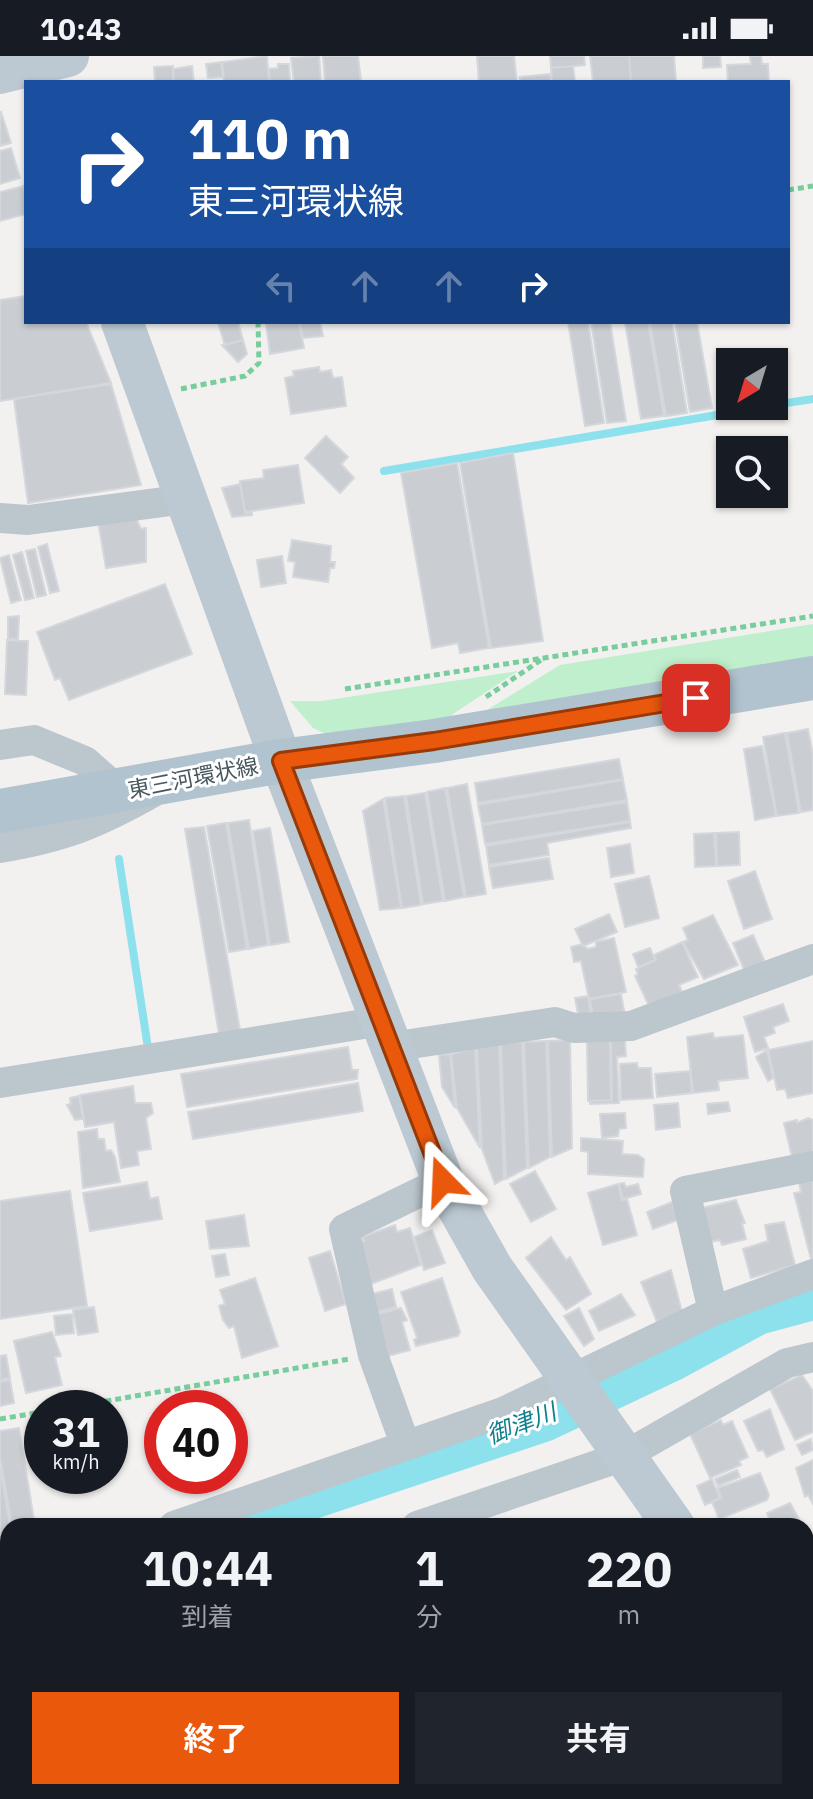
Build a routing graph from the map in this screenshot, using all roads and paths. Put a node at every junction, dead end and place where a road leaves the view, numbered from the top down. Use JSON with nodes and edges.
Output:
{"nodes":[{"id":1,"x":813,"y":186,"type":"edge"},
{"id":2,"x":790,"y":190,"type":"edge"},
{"id":3,"x":123,"y":324,"type":"edge"},
{"id":4,"x":258,"y":324,"type":"edge"},
{"id":5,"x":149,"y":397,"type":"junction"},
{"id":6,"x":186,"y":499,"type":"junction"},
{"id":7,"x":0,"y":518,"type":"edge"},
{"id":8,"x":813,"y":616,"type":"edge"},
{"id":9,"x":813,"y":678,"type":"edge"},
{"id":10,"x":345,"y":689,"type":"dead end"},
{"id":11,"x":0,"y":745,"type":"edge"},
{"id":12,"x":281,"y":761,"type":"junction"},
{"id":13,"x":171,"y":782,"type":"junction"},
{"id":14,"x":119,"y":791,"type":"junction"},
{"id":15,"x":0,"y":811,"type":"edge"},
{"id":16,"x":0,"y":848,"type":"edge"},
{"id":17,"x":813,"y":959,"type":"edge"},
{"id":18,"x":386,"y":1034,"type":"junction"},
{"id":19,"x":0,"y":1083,"type":"edge"},
{"id":20,"x":813,"y":1166,"type":"edge"},
{"id":21,"x":443,"y":1181,"type":"junction"},
{"id":22,"x":813,"y":1274,"type":"edge"},
{"id":23,"x":713,"y":1311,"type":"junction"},
{"id":24,"x":373,"y":1355,"type":"junction"},
{"id":25,"x":813,"y":1357,"type":"edge"},
{"id":26,"x":573,"y":1384,"type":"junction"},
{"id":27,"x":128,"y":1397,"type":"edge"},
{"id":28,"x":24,"y":1415,"type":"edge"},
{"id":29,"x":0,"y":1419,"type":"edge"},
{"id":30,"x":405,"y":1444,"type":"junction"},
{"id":31,"x":622,"y":1453,"type":"junction"},
{"id":32,"x":197,"y":1518,"type":"edge"},
{"id":33,"x":439,"y":1518,"type":"edge"},
{"id":34,"x":668,"y":1518,"type":"edge"}],
"edges":[{"from":1,"to":2,"type":"path"},
{"from":3,"to":5,"type":"street"},
{"from":4,"to":5,"type":"path"},
{"from":5,"to":6,"type":"street"},
{"from":6,"to":7,"type":"street"},
{"from":6,"to":12,"type":"street"},
{"from":8,"to":10,"type":"path"},
{"from":9,"to":12,"type":"main road","name":"東三河環状線"},
{"from":11,"to":14,"type":"street"},
{"from":12,"to":13,"type":"main road","name":"東三河環状線"},
{"from":12,"to":18,"type":"street"},
{"from":13,"to":14,"type":"main road","name":"東三河環状線"},
{"from":13,"to":16,"type":"street"},
{"from":14,"to":15,"type":"main road","name":"東三河環状線"},
{"from":17,"to":18,"type":"street"},
{"from":18,"to":19,"type":"street"},
{"from":18,"to":21,"type":"street"},
{"from":20,"to":23,"type":"street"},
{"from":21,"to":24,"type":"street"},
{"from":21,"to":26,"type":"street"},
{"from":22,"to":23,"type":"street"},
{"from":23,"to":26,"type":"street"},
{"from":24,"to":27,"type":"path"},
{"from":24,"to":30,"type":"street"},
{"from":25,"to":31,"type":"street"},
{"from":26,"to":30,"type":"street"},
{"from":26,"to":31,"type":"street"},
{"from":28,"to":29,"type":"path"},
{"from":30,"to":32,"type":"street"},
{"from":31,"to":33,"type":"street"},
{"from":31,"to":34,"type":"street"}]}
